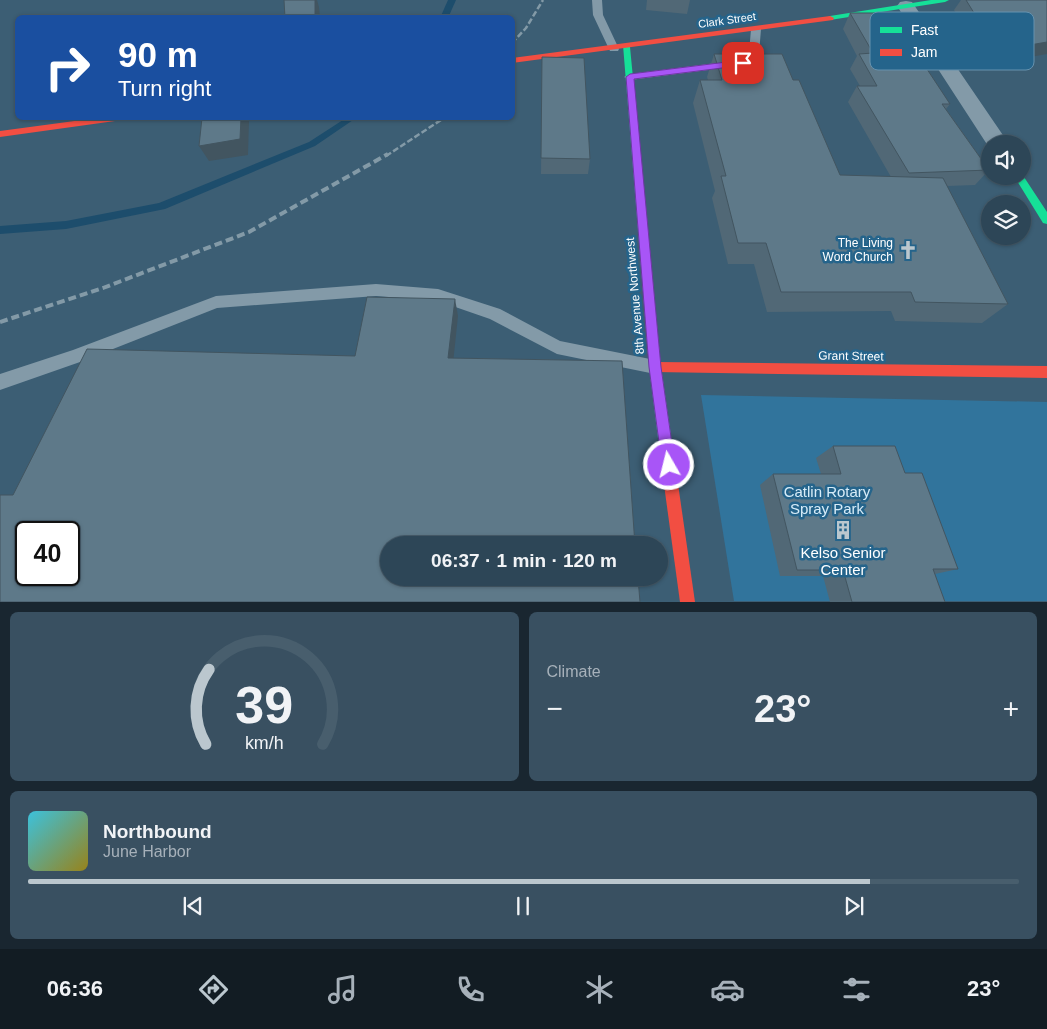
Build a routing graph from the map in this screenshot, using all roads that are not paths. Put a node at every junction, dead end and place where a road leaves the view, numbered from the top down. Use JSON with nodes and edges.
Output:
{"nodes":[{"id":1,"x":597,"y":0,"type":"edge"},
{"id":2,"x":944,"y":0,"type":"edge"},
{"id":3,"x":906,"y":6,"type":"junction"},
{"id":4,"x":910,"y":12,"type":"edge"},
{"id":5,"x":756,"y":28,"type":"junction"},
{"id":6,"x":626,"y":47,"type":"junction"},
{"id":7,"x":614,"y":48,"type":"junction"},
{"id":8,"x":515,"y":61,"type":"edge"},
{"id":9,"x":949,"y":70,"type":"edge"},
{"id":10,"x":630,"y":77,"type":"junction"},
{"id":11,"x":101,"y":120,"type":"edge"},
{"id":12,"x":0,"y":134,"type":"edge"},
{"id":13,"x":992,"y":135,"type":"edge"},
{"id":14,"x":1026,"y":185,"type":"edge"},
{"id":15,"x":1043,"y":208,"type":"edge"},
{"id":16,"x":655,"y":367,"type":"junction"},
{"id":17,"x":1047,"y":372,"type":"edge"},
{"id":18,"x":0,"y":382,"type":"edge"},
{"id":19,"x":688,"y":602,"type":"edge"}],
"edges":[{"from":1,"to":7,"type":"lane"},
{"from":2,"to":3,"type":"street","name":"Clark Street"},
{"from":3,"to":4,"type":"street"},
{"from":3,"to":5,"type":"street","name":"Clark Street"},
{"from":5,"to":6,"type":"street","name":"Clark Street"},
{"from":5,"to":10,"type":"lane"},
{"from":6,"to":7,"type":"street","name":"Clark Street"},
{"from":6,"to":10,"type":"street","name":"8th Avenue Northwest"},
{"from":7,"to":8,"type":"street","name":"Clark Street"},
{"from":9,"to":13,"type":"street"},
{"from":10,"to":16,"type":"street","name":"8th Avenue Northwest"},
{"from":11,"to":12,"type":"street"},
{"from":14,"to":15,"type":"street"},
{"from":16,"to":17,"type":"street","name":"Grant Street"},
{"from":16,"to":18,"type":"lane"},
{"from":16,"to":19,"type":"street","name":"8th Avenue Northwest"}]}
